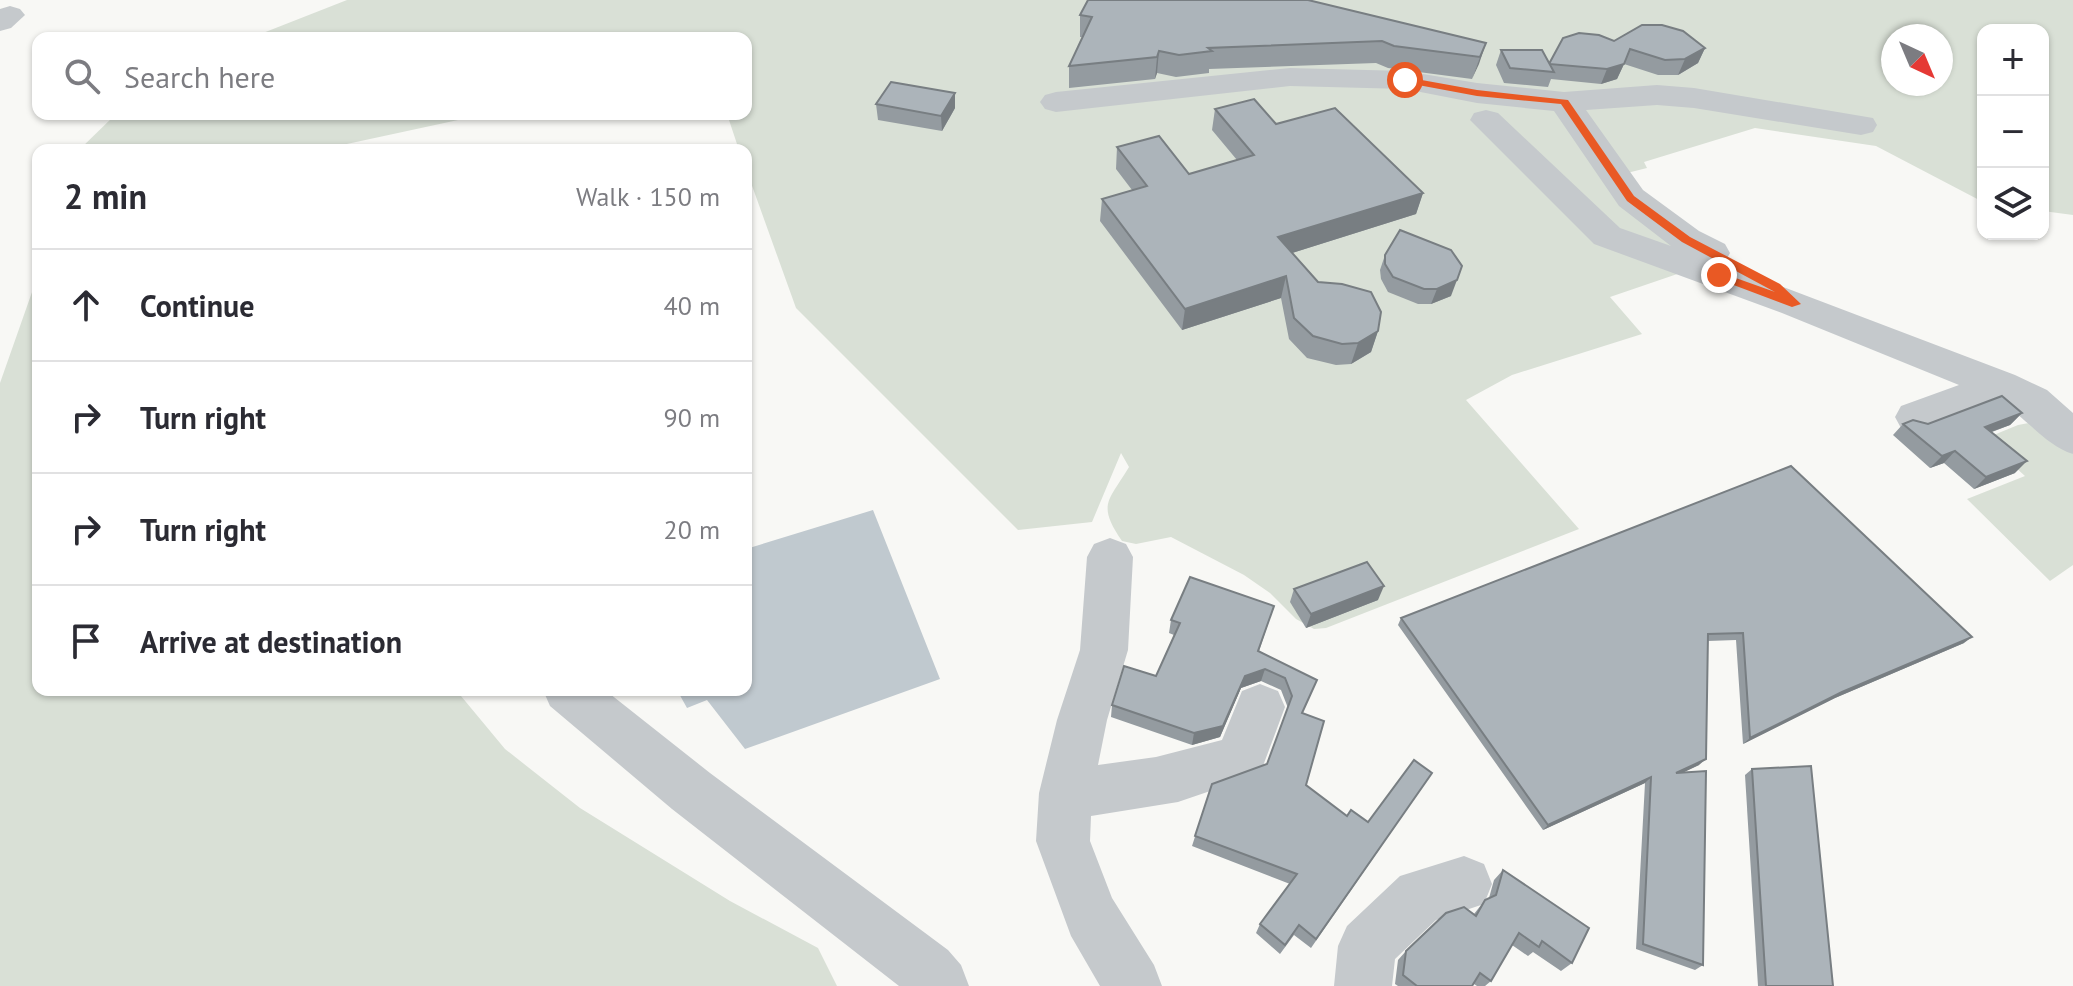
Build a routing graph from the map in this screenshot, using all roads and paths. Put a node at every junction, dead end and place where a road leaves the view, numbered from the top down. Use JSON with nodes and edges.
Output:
{"nodes":[{"id":1,"x":1056,"y":102,"type":"dead end"},
{"id":2,"x":1564,"y":102,"type":"junction"},
{"id":3,"x":1486,"y":120,"type":"dead end"},
{"id":4,"x":1861,"y":125,"type":"dead end"},
{"id":5,"x":1796,"y":304,"type":"junction"},
{"id":6,"x":2001,"y":385,"type":"junction"},
{"id":7,"x":1916,"y":417,"type":"edge"},
{"id":8,"x":2073,"y":438,"type":"edge"},
{"id":9,"x":1110,"y":557,"type":"dead end"},
{"id":10,"x":575,"y":696,"type":"edge"},
{"id":11,"x":1260,"y":707,"type":"dead end"},
{"id":12,"x":1066,"y":793,"type":"junction"},
{"id":13,"x":1464,"y":884,"type":"dead end"},
{"id":14,"x":940,"y":986,"type":"edge"},
{"id":15,"x":1133,"y":986,"type":"edge"},
{"id":16,"x":1363,"y":986,"type":"edge"}],
"edges":[{"from":1,"to":2,"type":"lane"},
{"from":2,"to":4,"type":"lane"},
{"from":2,"to":5,"type":"lane"},
{"from":3,"to":5,"type":"lane"},
{"from":5,"to":6,"type":"lane"},
{"from":6,"to":7,"type":"lane"},
{"from":6,"to":8,"type":"lane"},
{"from":9,"to":12,"type":"lane"},
{"from":10,"to":14,"type":"lane"},
{"from":11,"to":12,"type":"lane"},
{"from":12,"to":15,"type":"lane"},
{"from":13,"to":16,"type":"lane"}]}
